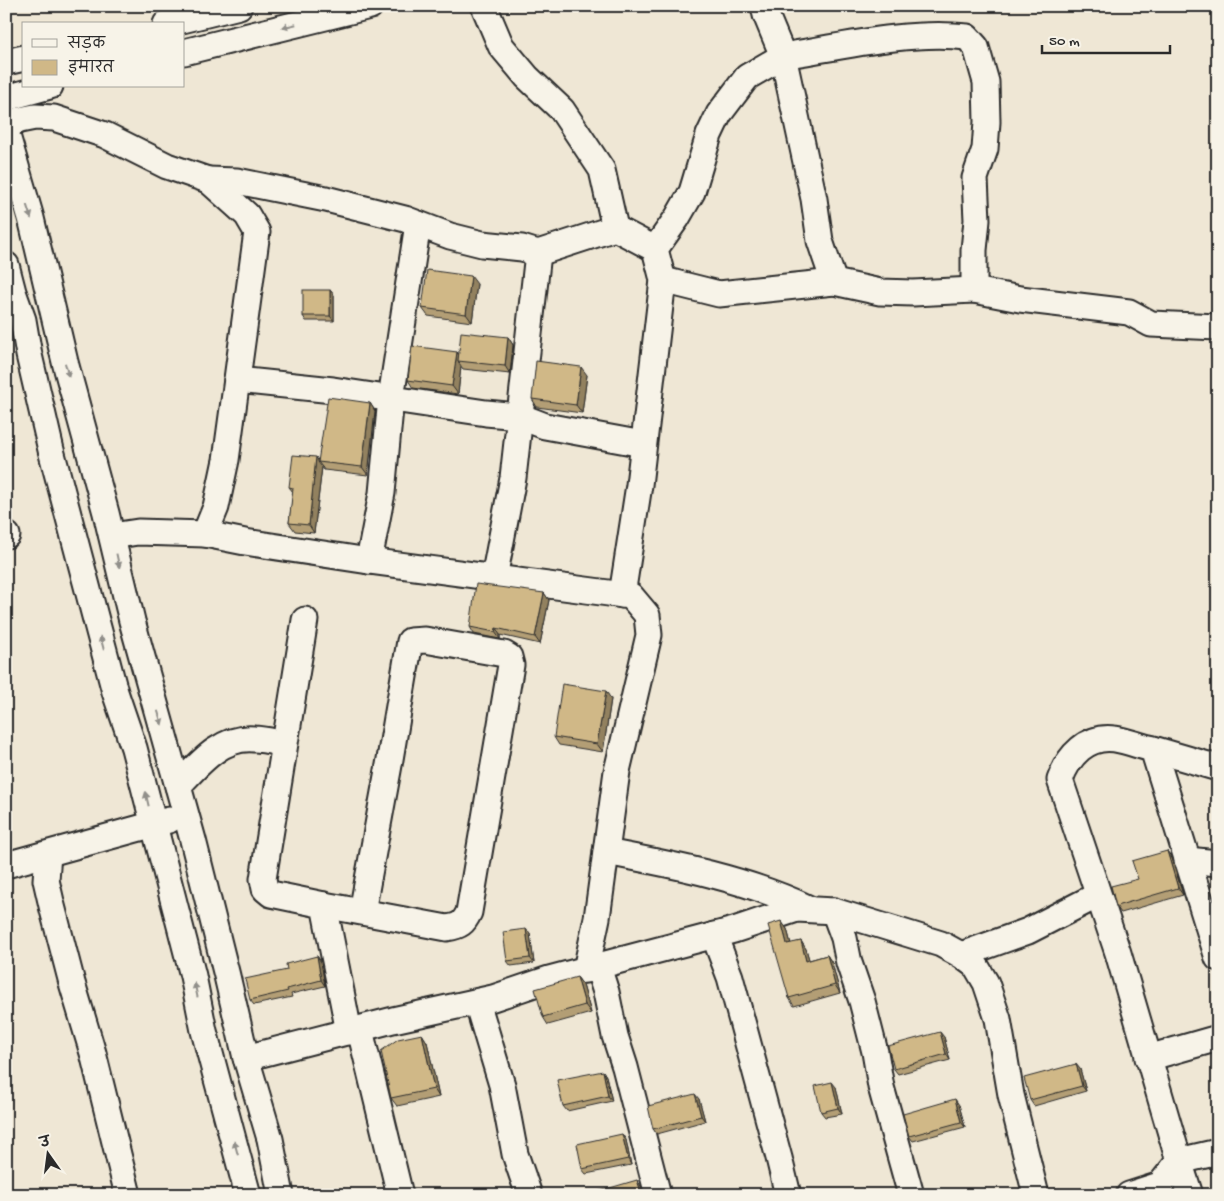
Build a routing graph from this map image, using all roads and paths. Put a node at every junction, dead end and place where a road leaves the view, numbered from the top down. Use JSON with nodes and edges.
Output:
{"nodes":[{"id":1,"x":157,"y":6,"type":"edge"},
{"id":2,"x":239,"y":6,"type":"edge"},
{"id":3,"x":370,"y":6,"type":"edge"},
{"id":4,"x":484,"y":6,"type":"edge"},
{"id":5,"x":764,"y":6,"type":"edge"},
{"id":6,"x":160,"y":22,"type":"edge"},
{"id":7,"x":174,"y":22,"type":"edge"},
{"id":8,"x":185,"y":52,"type":"edge"},
{"id":9,"x":783,"y":56,"type":"junction"},
{"id":10,"x":22,"y":58,"type":"edge"},
{"id":11,"x":6,"y":62,"type":"edge"},
{"id":12,"x":43,"y":88,"type":"edge"},
{"id":13,"x":6,"y":98,"type":"edge"},
{"id":14,"x":6,"y":126,"type":"edge"},
{"id":15,"x":6,"y":132,"type":"edge"},
{"id":16,"x":208,"y":180,"type":"junction"},
{"id":17,"x":418,"y":224,"type":"junction"},
{"id":18,"x":615,"y":228,"type":"junction"},
{"id":19,"x":654,"y":249,"type":"junction"},
{"id":20,"x":538,"y":253,"type":"junction"},
{"id":21,"x":6,"y":265,"type":"edge"},
{"id":22,"x":663,"y":280,"type":"junction"},
{"id":23,"x":834,"y":282,"type":"junction"},
{"id":24,"x":974,"y":290,"type":"junction"},
{"id":25,"x":1218,"y":327,"type":"edge"},
{"id":26,"x":237,"y":380,"type":"junction"},
{"id":27,"x":391,"y":398,"type":"junction"},
{"id":28,"x":519,"y":416,"type":"junction"},
{"id":29,"x":643,"y":444,"type":"junction"},
{"id":30,"x":205,"y":534,"type":"junction"},
{"id":31,"x":112,"y":536,"type":"junction"},
{"id":32,"x":369,"y":561,"type":"junction"},
{"id":33,"x":494,"y":578,"type":"junction"},
{"id":34,"x":622,"y":595,"type":"junction"},
{"id":35,"x":305,"y":620,"type":"dead end"},
{"id":36,"x":284,"y":744,"type":"junction"},
{"id":37,"x":1153,"y":750,"type":"junction"},
{"id":38,"x":1218,"y":768,"type":"edge"},
{"id":39,"x":178,"y":786,"type":"junction"},
{"id":40,"x":186,"y":815,"type":"junction"},
{"id":41,"x":153,"y":825,"type":"junction"},
{"id":42,"x":606,"y":852,"type":"junction"},
{"id":43,"x":48,"y":854,"type":"junction"},
{"id":44,"x":1187,"y":860,"type":"junction"},
{"id":45,"x":1218,"y":863,"type":"edge"},
{"id":46,"x":6,"y":865,"type":"edge"},
{"id":47,"x":1098,"y":895,"type":"junction"},
{"id":48,"x":324,"y":905,"type":"junction"},
{"id":49,"x":822,"y":910,"type":"junction"},
{"id":50,"x":362,"y":912,"type":"junction"},
{"id":51,"x":714,"y":935,"type":"junction"},
{"id":52,"x":961,"y":954,"type":"junction"},
{"id":53,"x":1218,"y":958,"type":"edge"},
{"id":54,"x":592,"y":969,"type":"junction"},
{"id":55,"x":476,"y":1002,"type":"junction"},
{"id":56,"x":355,"y":1031,"type":"junction"},
{"id":57,"x":1218,"y":1038,"type":"edge"},
{"id":58,"x":246,"y":1058,"type":"junction"},
{"id":59,"x":1148,"y":1058,"type":"junction"},
{"id":60,"x":1218,"y":1152,"type":"edge"},
{"id":61,"x":1179,"y":1161,"type":"junction"},
{"id":62,"x":128,"y":1195,"type":"edge"},
{"id":63,"x":248,"y":1195,"type":"edge"},
{"id":64,"x":281,"y":1195,"type":"edge"},
{"id":65,"x":400,"y":1195,"type":"edge"},
{"id":66,"x":529,"y":1195,"type":"edge"},
{"id":67,"x":658,"y":1195,"type":"edge"},
{"id":68,"x":788,"y":1195,"type":"edge"},
{"id":69,"x":911,"y":1195,"type":"edge"},
{"id":70,"x":1036,"y":1195,"type":"edge"},
{"id":71,"x":1129,"y":1195,"type":"edge"},
{"id":72,"x":1190,"y":1195,"type":"edge"}],
"edges":[{"from":1,"to":6,"type":"street"},
{"from":2,"to":7,"type":"street"},
{"from":3,"to":8,"type":"street","one_way":true},
{"from":4,"to":18,"type":"street"},
{"from":5,"to":9,"type":"street"},
{"from":9,"to":19,"type":"street"},
{"from":9,"to":23,"type":"street"},
{"from":9,"to":24,"type":"street"},
{"from":10,"to":11,"type":"street"},
{"from":12,"to":13,"type":"street"},
{"from":14,"to":16,"type":"street"},
{"from":15,"to":31,"type":"street","one_way":true},
{"from":16,"to":17,"type":"street"},
{"from":16,"to":26,"type":"street"},
{"from":17,"to":20,"type":"street"},
{"from":17,"to":27,"type":"street"},
{"from":18,"to":19,"type":"street"},
{"from":18,"to":20,"type":"street"},
{"from":19,"to":22,"type":"street"},
{"from":20,"to":28,"type":"street"},
{"from":41,"to":21,"type":"street","one_way":true},
{"from":22,"to":23,"type":"street"},
{"from":22,"to":29,"type":"street"},
{"from":23,"to":24,"type":"street"},
{"from":24,"to":25,"type":"street"},
{"from":26,"to":27,"type":"street"},
{"from":26,"to":30,"type":"street"},
{"from":27,"to":28,"type":"street"},
{"from":27,"to":32,"type":"street"},
{"from":28,"to":29,"type":"street"},
{"from":28,"to":33,"type":"street"},
{"from":29,"to":34,"type":"street"},
{"from":30,"to":31,"type":"street"},
{"from":30,"to":32,"type":"street"},
{"from":31,"to":39,"type":"street","one_way":true},
{"from":32,"to":33,"type":"street"},
{"from":33,"to":34,"type":"street"},
{"from":34,"to":42,"type":"street"},
{"from":35,"to":36,"type":"street"},
{"from":36,"to":39,"type":"street"},
{"from":36,"to":48,"type":"street"},
{"from":37,"to":38,"type":"street"},
{"from":37,"to":44,"type":"street"},
{"from":37,"to":47,"type":"street"},
{"from":39,"to":40,"type":"street"},
{"from":40,"to":41,"type":"street"},
{"from":40,"to":58,"type":"street"},
{"from":41,"to":43,"type":"street"},
{"from":63,"to":41,"type":"street","one_way":true},
{"from":42,"to":49,"type":"street"},
{"from":42,"to":54,"type":"street"},
{"from":43,"to":46,"type":"street"},
{"from":43,"to":62,"type":"street"},
{"from":44,"to":45,"type":"street"},
{"from":44,"to":53,"type":"street"},
{"from":47,"to":52,"type":"street"},
{"from":47,"to":59,"type":"street"},
{"from":48,"to":50,"type":"street"},
{"from":48,"to":56,"type":"street"},
{"from":49,"to":51,"type":"street"},
{"from":49,"to":52,"type":"street"},
{"from":49,"to":69,"type":"street"},
{"from":50,"to":50,"type":"street"},
{"from":51,"to":54,"type":"street"},
{"from":51,"to":68,"type":"street"},
{"from":52,"to":70,"type":"street"},
{"from":54,"to":55,"type":"street"},
{"from":54,"to":67,"type":"street"},
{"from":55,"to":56,"type":"street"},
{"from":55,"to":66,"type":"street"},
{"from":56,"to":58,"type":"street"},
{"from":56,"to":65,"type":"street"},
{"from":57,"to":59,"type":"street"},
{"from":58,"to":64,"type":"street"},
{"from":59,"to":61,"type":"street"},
{"from":60,"to":61,"type":"street"},
{"from":61,"to":71,"type":"street"},
{"from":61,"to":72,"type":"street"}]}
